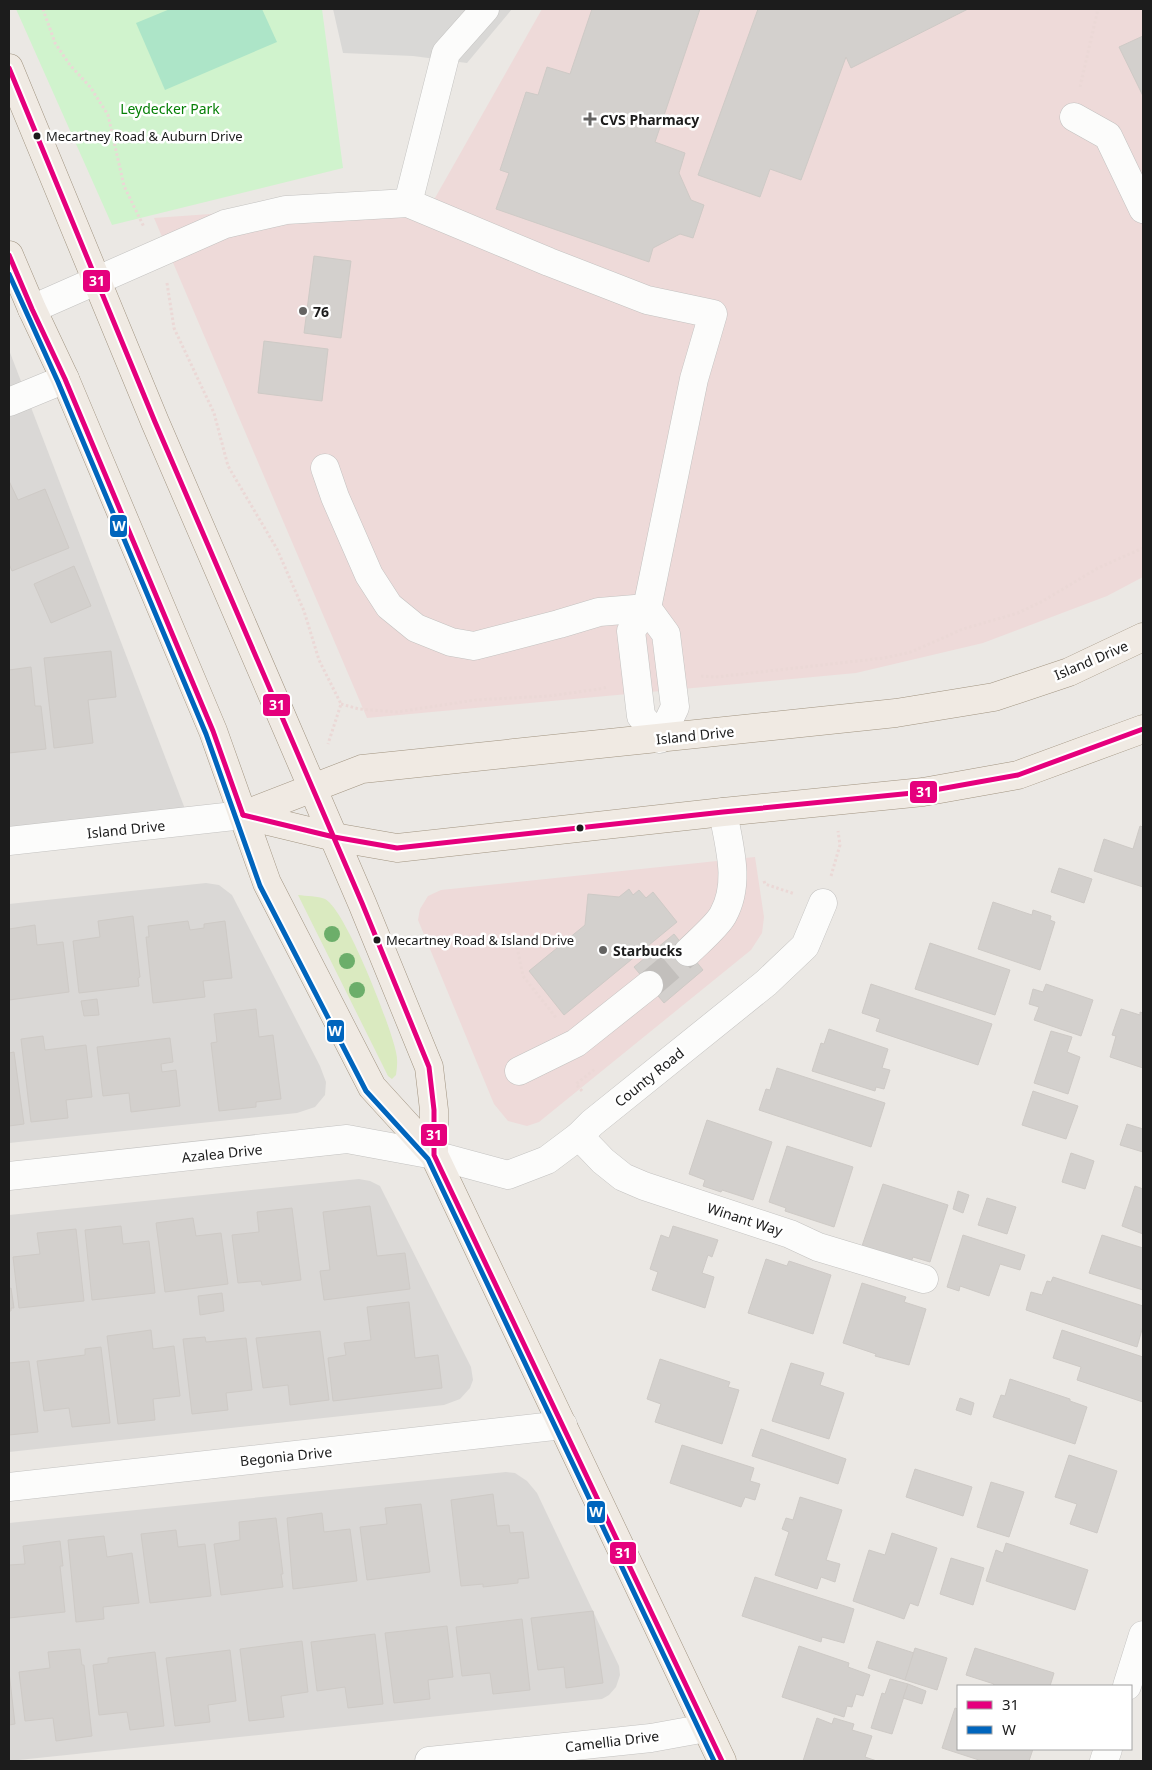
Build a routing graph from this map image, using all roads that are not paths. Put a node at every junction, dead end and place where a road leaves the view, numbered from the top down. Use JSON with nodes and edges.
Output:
{"nodes":[{"id":1,"x":485,"y":9,"type":"edge"},
{"id":2,"x":9,"y":68,"type":"edge"},
{"id":3,"x":1074,"y":117,"type":"road end"},
{"id":4,"x":408,"y":203,"type":"junction"},
{"id":5,"x":1143,"y":209,"type":"edge"},
{"id":6,"x":9,"y":255,"type":"edge"},
{"id":7,"x":97,"y":280,"type":"junction"},
{"id":8,"x":32,"y":309,"type":"junction"},
{"id":9,"x":65,"y":379,"type":"junction"},
{"id":10,"x":9,"y":402,"type":"edge"},
{"id":11,"x":325,"y":468,"type":"dead end"},
{"id":12,"x":647,"y":608,"type":"junction"},
{"id":13,"x":1143,"y":637,"type":"edge"},
{"id":14,"x":1143,"y":730,"type":"edge"},
{"id":15,"x":660,"y":738,"type":"junction"},
{"id":16,"x":312,"y":789,"type":"junction"},
{"id":17,"x":723,"y":812,"type":"junction"},
{"id":18,"x":243,"y":815,"type":"junction"},
{"id":19,"x":334,"y":838,"type":"junction"},
{"id":20,"x":9,"y":841,"type":"edge"},
{"id":21,"x":823,"y":903,"type":"road end"},
{"id":22,"x":688,"y":952,"type":"tunnel mouth"},
{"id":23,"x":649,"y":985,"type":"tunnel mouth"},
{"id":24,"x":519,"y":1071,"type":"dead end"},
{"id":25,"x":579,"y":1136,"type":"junction"},
{"id":26,"x":434,"y":1155,"type":"junction"},
{"id":27,"x":9,"y":1176,"type":"edge"},
{"id":28,"x":924,"y":1279,"type":"dead end"},
{"id":29,"x":563,"y":1425,"type":"junction"},
{"id":30,"x":9,"y":1487,"type":"edge"},
{"id":31,"x":1143,"y":1635,"type":"edge"},
{"id":32,"x":1127,"y":1685,"type":"edge"},
{"id":33,"x":706,"y":1728,"type":"junction"},
{"id":34,"x":429,"y":1761,"type":"edge"},
{"id":35,"x":722,"y":1761,"type":"edge"}],
"edges":[{"from":1,"to":4,"type":"street"},
{"from":2,"to":7,"type":"main road"},
{"from":3,"to":5,"type":"street"},
{"from":4,"to":7,"type":"street"},
{"from":4,"to":12,"type":"street"},
{"from":6,"to":8,"type":"main road"},
{"from":7,"to":8,"type":"street"},
{"from":7,"to":16,"type":"main road"},
{"from":8,"to":9,"type":"main road"},
{"from":9,"to":10,"type":"street"},
{"from":9,"to":18,"type":"main road"},
{"from":11,"to":12,"type":"street"},
{"from":12,"to":15,"type":"street"},
{"from":12,"to":15,"type":"street"},
{"from":13,"to":15,"type":"main road","name":"Island Drive"},
{"from":14,"to":17,"type":"main road","name":"Island Drive"},
{"from":15,"to":16,"type":"main road","name":"Island Drive"},
{"from":16,"to":18,"type":"main road","name":"Island Drive"},
{"from":16,"to":19,"type":"main road"},
{"from":17,"to":19,"type":"main road","name":"Island Drive"},
{"from":17,"to":22,"type":"street"},
{"from":18,"to":19,"type":"main road","name":"Island Drive"},
{"from":18,"to":20,"type":"street","name":"Island Drive"},
{"from":18,"to":26,"type":"main road"},
{"from":19,"to":26,"type":"main road"},
{"from":21,"to":25,"type":"street","name":"County Road"},
{"from":23,"to":24,"type":"street"},
{"from":25,"to":26,"type":"street","name":"County Road"},
{"from":25,"to":28,"type":"street","name":"Winant Way"},
{"from":26,"to":27,"type":"street","name":"Azalea Drive"},
{"from":26,"to":29,"type":"main road"},
{"from":29,"to":30,"type":"street","name":"Begonia Drive"},
{"from":29,"to":33,"type":"main road"},
{"from":31,"to":32,"type":"street"},
{"from":33,"to":34,"type":"street","name":"Camellia Drive"},
{"from":33,"to":35,"type":"main road"}]}
